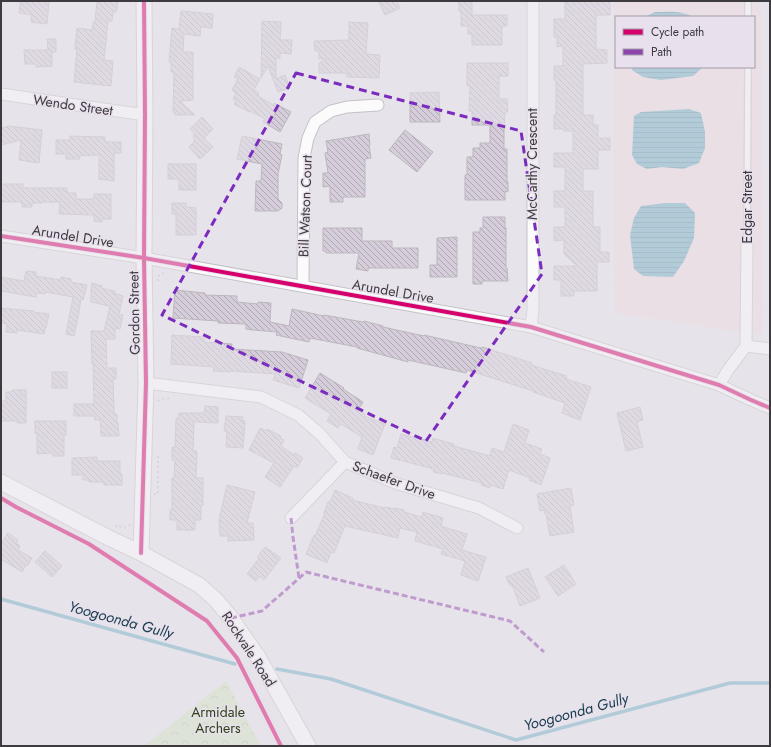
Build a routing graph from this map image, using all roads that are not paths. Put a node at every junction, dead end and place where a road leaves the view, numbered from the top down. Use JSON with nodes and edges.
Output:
{"nodes":[{"id":1,"x":144,"y":1,"type":"edge"},
{"id":2,"x":532,"y":1,"type":"edge"},
{"id":3,"x":748,"y":1,"type":"edge"},
{"id":4,"x":748,"y":16,"type":"edge"},
{"id":5,"x":748,"y":68,"type":"edge"},
{"id":6,"x":1,"y":94,"type":"edge"},
{"id":7,"x":378,"y":105,"type":"dead end"},
{"id":8,"x":145,"y":115,"type":"junction"},
{"id":9,"x":1,"y":236,"type":"edge"},
{"id":10,"x":747,"y":244,"type":"joint"},
{"id":11,"x":144,"y":258,"type":"junction"},
{"id":12,"x":303,"y":286,"type":"junction"},
{"id":13,"x":531,"y":327,"type":"junction"},
{"id":14,"x":746,"y":346,"type":"junction"},
{"id":15,"x":770,"y":349,"type":"edge"},
{"id":16,"x":146,"y":383,"type":"junction"},
{"id":17,"x":719,"y":386,"type":"junction"},
{"id":18,"x":770,"y":408,"type":"edge"},
{"id":19,"x":345,"y":462,"type":"junction"},
{"id":20,"x":1,"y":482,"type":"edge"},
{"id":21,"x":291,"y":518,"type":"dead end"},
{"id":22,"x":517,"y":528,"type":"dead end"},
{"id":23,"x":141,"y":553,"type":"junction"},
{"id":24,"x":308,"y":746,"type":"edge"}],
"edges":[{"from":1,"to":8,"type":"street","name":"Gordon Street"},
{"from":2,"to":13,"type":"street","name":"McCarthy Crescent"},
{"from":3,"to":4,"type":"lane"},
{"from":5,"to":10,"type":"lane","name":"Edgar Street"},
{"from":6,"to":8,"type":"street","name":"Wendo Street"},
{"from":7,"to":12,"type":"street","name":"Bill Watson Court"},
{"from":8,"to":11,"type":"street","name":"Gordon Street"},
{"from":9,"to":11,"type":"street","name":"Arundel Drive"},
{"from":10,"to":14,"type":"street","name":"Edgar Street"},
{"from":11,"to":12,"type":"street","name":"Arundel Drive"},
{"from":11,"to":16,"type":"street","name":"Gordon Street"},
{"from":12,"to":13,"type":"street","name":"Arundel Drive"},
{"from":13,"to":17,"type":"street","name":"Arundel Drive"},
{"from":14,"to":15,"type":"street"},
{"from":14,"to":17,"type":"street"},
{"from":16,"to":19,"type":"street","name":"Schaefer Drive"},
{"from":16,"to":23,"type":"street","name":"Gordon Street"},
{"from":17,"to":18,"type":"street","name":"Arundel Drive"},
{"from":19,"to":21,"type":"street"},
{"from":19,"to":22,"type":"street","name":"Schaefer Drive"},
{"from":20,"to":23,"type":"street","name":"Rockvale Road"},
{"from":23,"to":24,"type":"street","name":"Rockvale Road"}]}
